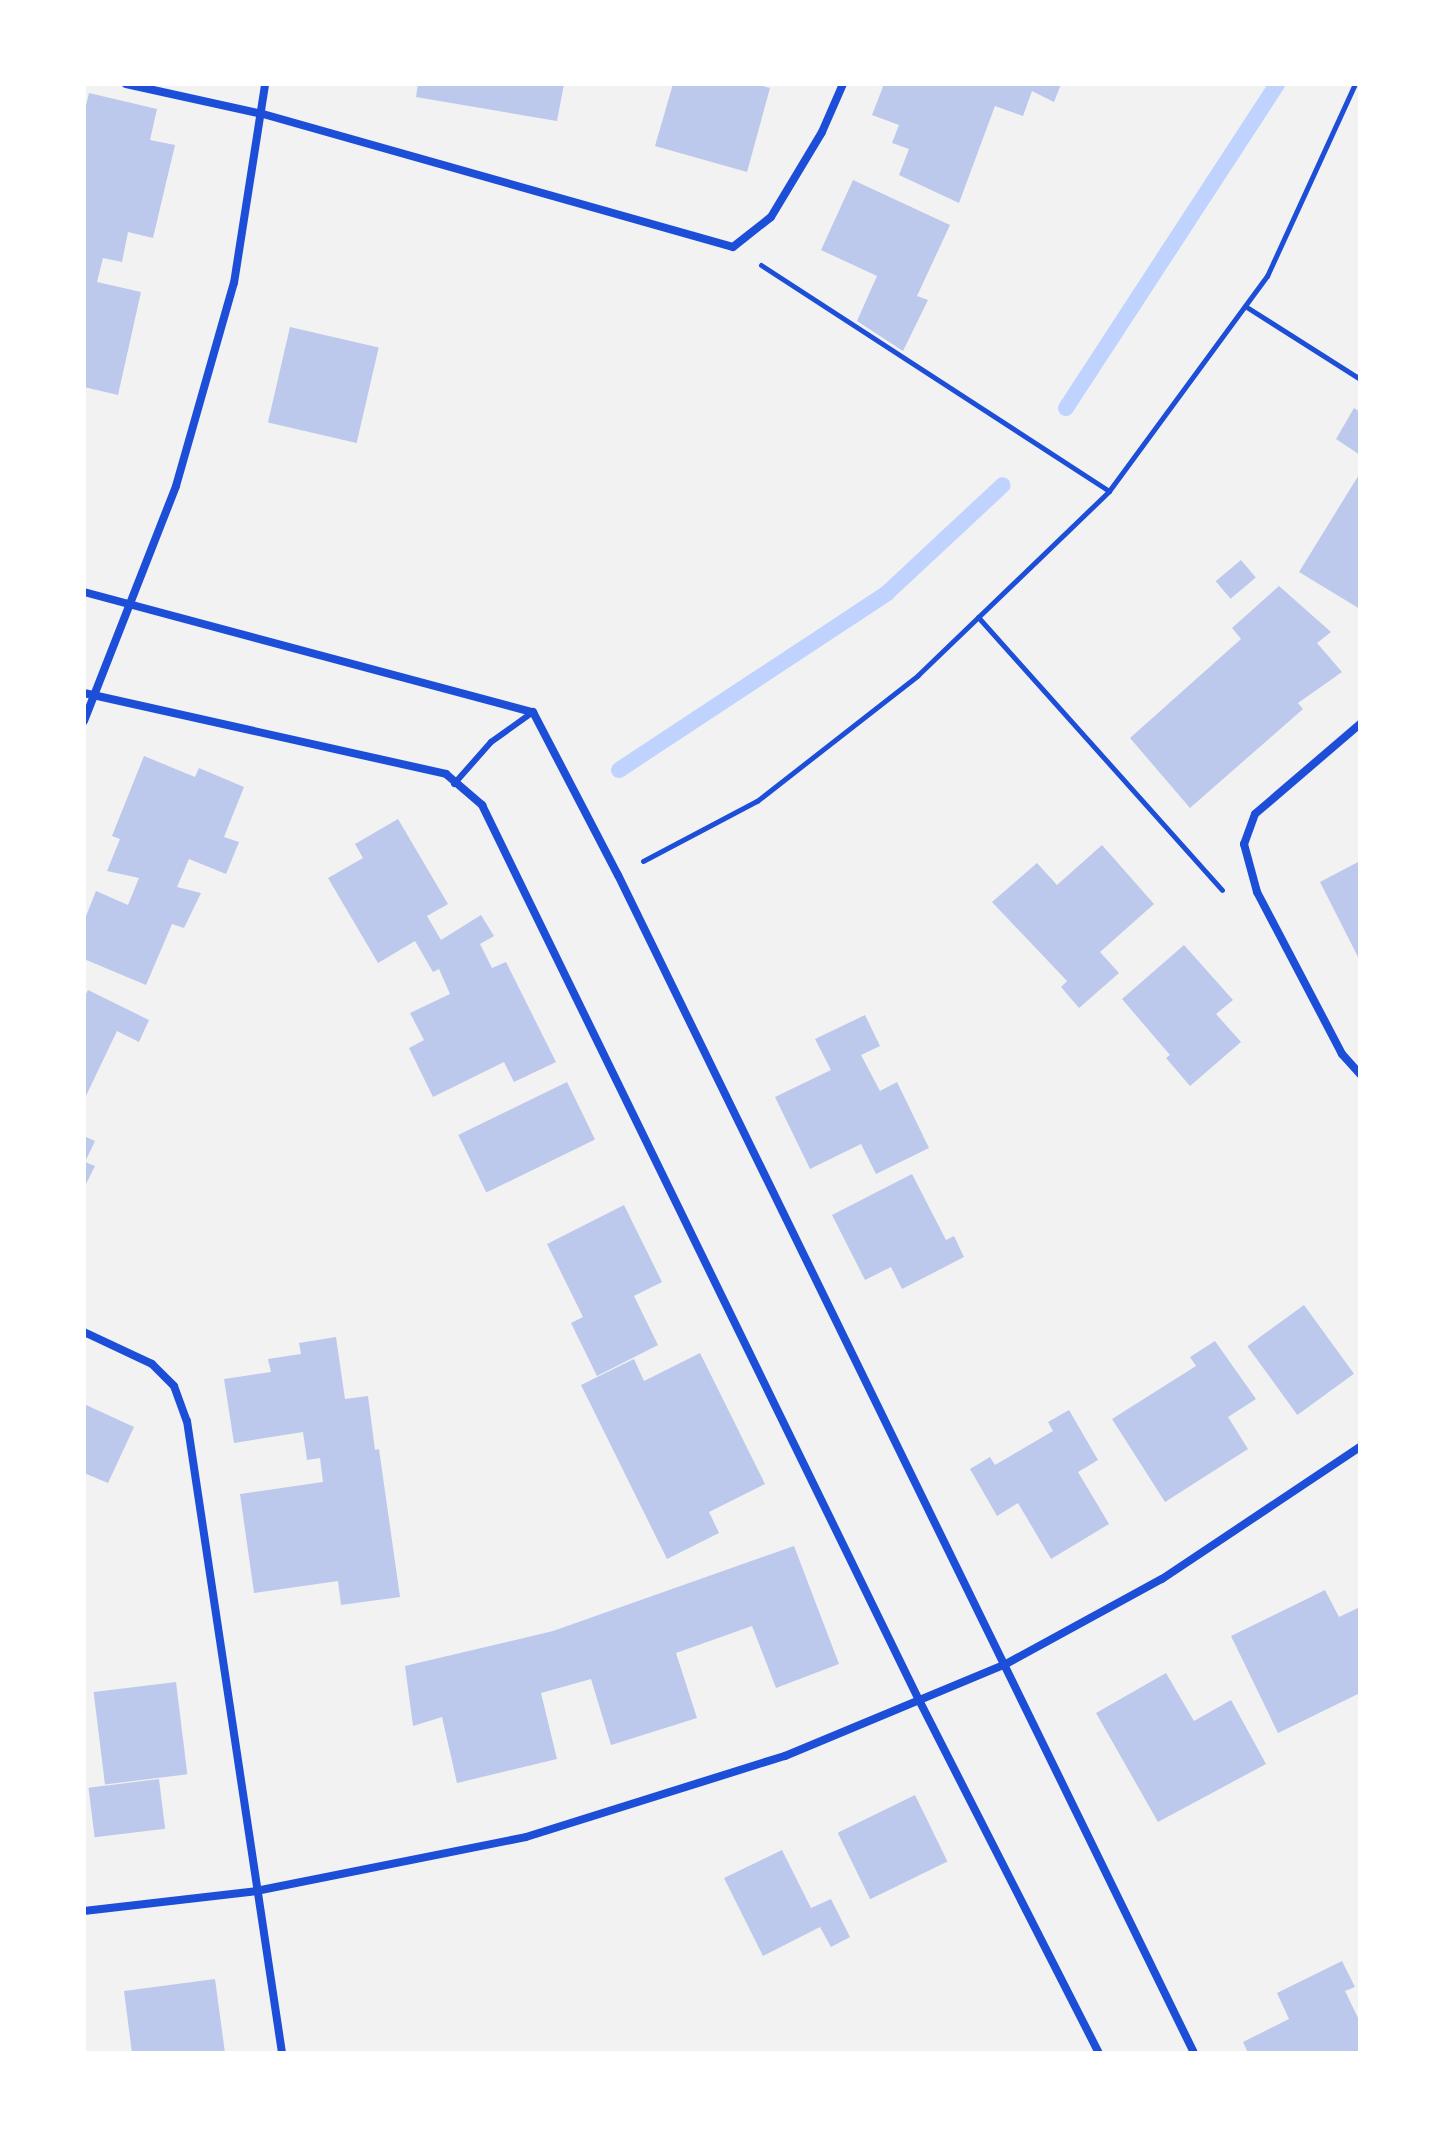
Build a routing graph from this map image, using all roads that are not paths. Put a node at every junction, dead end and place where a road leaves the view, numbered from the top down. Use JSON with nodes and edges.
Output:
{"nodes":[{"id":1,"x":126,"y":84,"type":"edge"},
{"id":2,"x":265,"y":84,"type":"edge"},
{"id":3,"x":843,"y":84,"type":"edge"},
{"id":4,"x":263,"y":114,"type":"junction"},
{"id":5,"x":84,"y":592,"type":"edge"},
{"id":6,"x":131,"y":602,"type":"junction"},
{"id":7,"x":84,"y":693,"type":"edge"},
{"id":8,"x":95,"y":696,"type":"junction"},
{"id":9,"x":533,"y":712,"type":"junction"},
{"id":10,"x":84,"y":721,"type":"edge"},
{"id":11,"x":1360,"y":724,"type":"edge"},
{"id":12,"x":454,"y":784,"type":"junction"},
{"id":13,"x":1360,"y":1074,"type":"edge"},
{"id":14,"x":84,"y":1332,"type":"edge"},
{"id":15,"x":1360,"y":1447,"type":"edge"},
{"id":16,"x":1004,"y":1665,"type":"junction"},
{"id":17,"x":919,"y":1700,"type":"junction"},
{"id":18,"x":256,"y":1891,"type":"junction"},
{"id":19,"x":84,"y":1911,"type":"edge"},
{"id":20,"x":282,"y":2053,"type":"edge"},
{"id":21,"x":1099,"y":2053,"type":"edge"},
{"id":22,"x":1194,"y":2053,"type":"edge"}],
"edges":[{"from":1,"to":4,"type":"street"},
{"from":2,"to":4,"type":"street"},
{"from":3,"to":4,"type":"street"},
{"from":4,"to":6,"type":"street"},
{"from":5,"to":6,"type":"street"},
{"from":6,"to":8,"type":"street"},
{"from":6,"to":9,"type":"street"},
{"from":7,"to":8,"type":"street"},
{"from":8,"to":10,"type":"street"},
{"from":8,"to":12,"type":"street"},
{"from":9,"to":12,"type":"lane"},
{"from":9,"to":16,"type":"street"},
{"from":11,"to":13,"type":"street"},
{"from":12,"to":17,"type":"street"},
{"from":14,"to":18,"type":"street"},
{"from":15,"to":16,"type":"street"},
{"from":16,"to":17,"type":"street"},
{"from":16,"to":22,"type":"street"},
{"from":17,"to":18,"type":"street"},
{"from":17,"to":21,"type":"street"},
{"from":18,"to":19,"type":"street"},
{"from":18,"to":20,"type":"street"}]}
